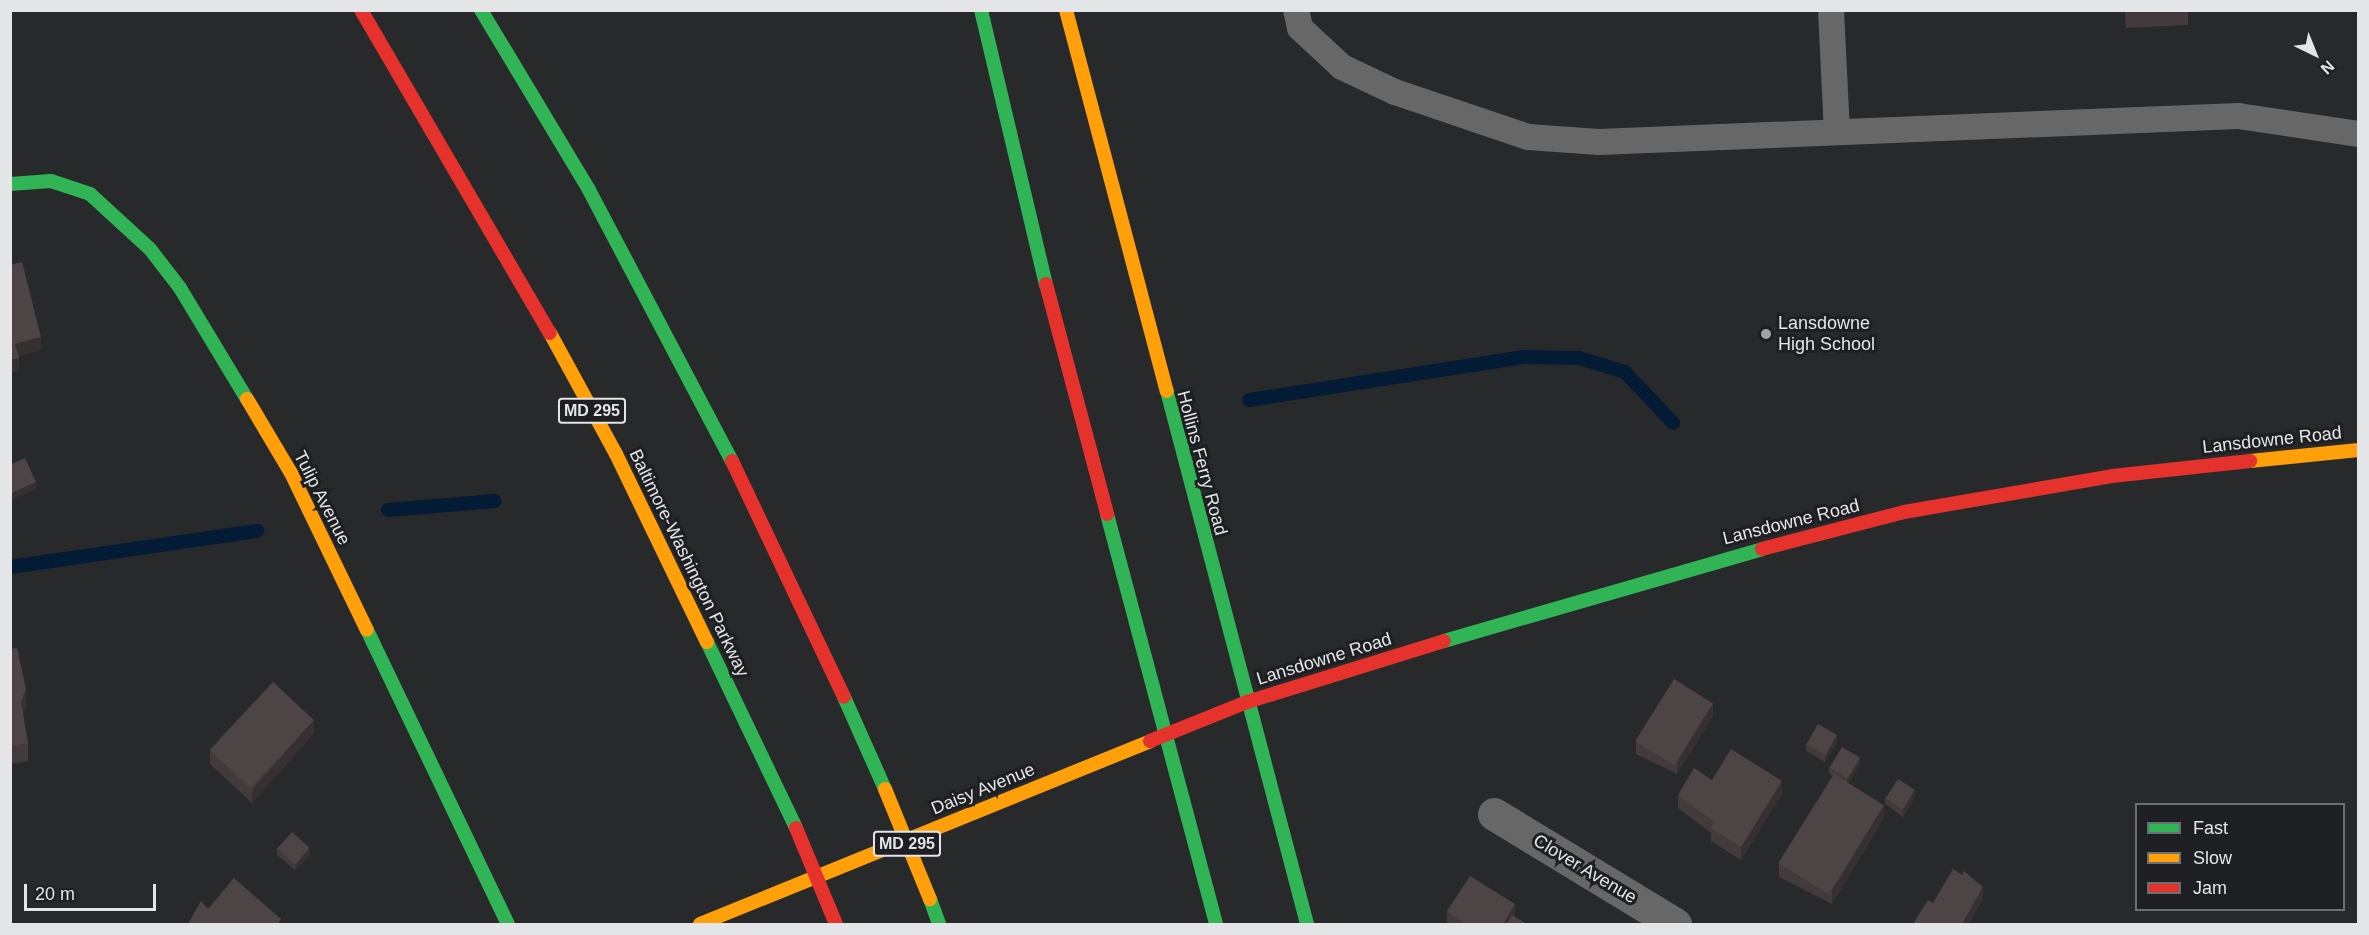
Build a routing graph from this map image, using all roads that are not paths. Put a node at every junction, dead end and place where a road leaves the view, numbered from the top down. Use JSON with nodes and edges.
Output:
{"nodes":[{"id":1,"x":361,"y":10,"type":"edge"},
{"id":2,"x":482,"y":10,"type":"edge"},
{"id":3,"x":981,"y":10,"type":"edge"},
{"id":4,"x":1066,"y":10,"type":"edge"},
{"id":5,"x":1296,"y":10,"type":"edge"},
{"id":6,"x":1831,"y":10,"type":"edge"},
{"id":7,"x":1837,"y":131,"type":"junction"},
{"id":8,"x":2358,"y":134,"type":"edge"},
{"id":9,"x":10,"y":184,"type":"edge"},
{"id":10,"x":2358,"y":450,"type":"edge"},
{"id":11,"x":1248,"y":702,"type":"junction"},
{"id":12,"x":1166,"y":733,"type":"junction"},
{"id":13,"x":1494,"y":814,"type":"dead end"},
{"id":14,"x":508,"y":924,"type":"edge"},
{"id":15,"x":700,"y":924,"type":"edge"},
{"id":16,"x":836,"y":924,"type":"edge"},
{"id":17,"x":939,"y":924,"type":"edge"},
{"id":18,"x":1216,"y":924,"type":"edge"},
{"id":19,"x":1307,"y":924,"type":"edge"},
{"id":20,"x":1675,"y":924,"type":"edge"}],
"edges":[{"from":1,"to":16,"type":"main road","name":"Baltimore-Washington Parkway","number":"MD 295","bridge":true},
{"from":2,"to":17,"type":"main road","number":"MD 295","bridge":true},
{"from":3,"to":12,"type":"main road"},
{"from":4,"to":11,"type":"main road","name":"Hollins Ferry Road"},
{"from":5,"to":7,"type":"lane"},
{"from":6,"to":7,"type":"lane"},
{"from":7,"to":8,"type":"lane"},
{"from":9,"to":14,"type":"main road","name":"Tulip Avenue"},
{"from":10,"to":11,"type":"main road","name":"Lansdowne Road"},
{"from":11,"to":12,"type":"main road","name":"Daisy Avenue"},
{"from":11,"to":19,"type":"main road","name":"Hollins Ferry Road"},
{"from":12,"to":15,"type":"main road","name":"Daisy Avenue"},
{"from":12,"to":18,"type":"main road"},
{"from":13,"to":20,"type":"street","name":"Clover Avenue"}]}
